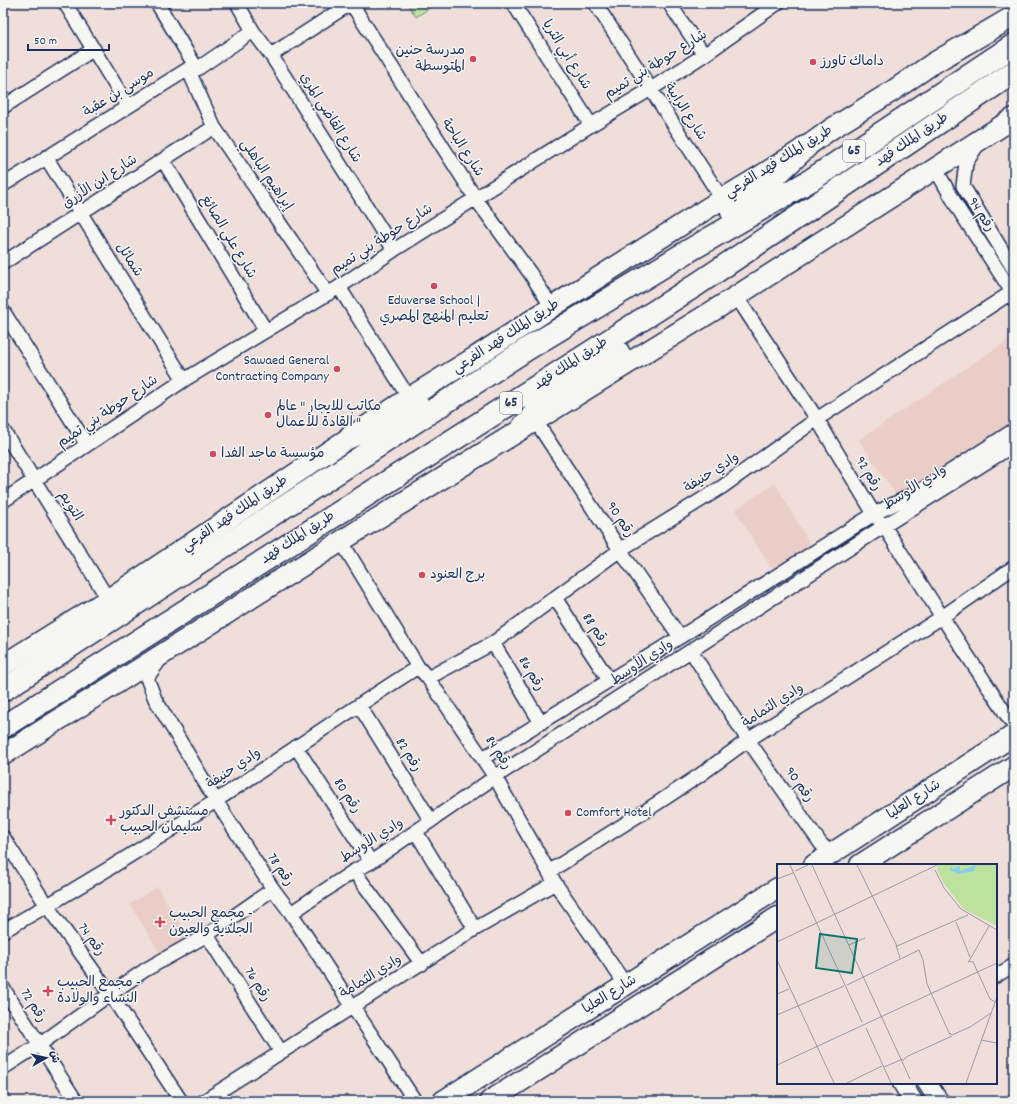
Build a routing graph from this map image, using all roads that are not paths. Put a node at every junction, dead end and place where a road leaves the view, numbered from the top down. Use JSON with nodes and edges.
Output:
{"nodes":[{"id":1,"x":65,"y":3,"type":"edge"},
{"id":2,"x":157,"y":3,"type":"edge"},
{"id":3,"x":237,"y":3,"type":"edge"},
{"id":4,"x":351,"y":3,"type":"edge"},
{"id":5,"x":513,"y":3,"type":"edge"},
{"id":6,"x":595,"y":3,"type":"edge"},
{"id":7,"x":669,"y":3,"type":"edge"},
{"id":8,"x":778,"y":3,"type":"edge"},
{"id":9,"x":1014,"y":16,"type":"edge"},
{"id":10,"x":253,"y":31,"type":"junction"},
{"id":11,"x":1014,"y":45,"type":"edge"},
{"id":12,"x":94,"y":49,"type":"junction"},
{"id":13,"x":271,"y":55,"type":"junction"},
{"id":14,"x":704,"y":55,"type":"junction"},
{"id":15,"x":192,"y":69,"type":"junction"},
{"id":16,"x":1014,"y":72,"type":"edge"},
{"id":17,"x":651,"y":89,"type":"junction"},
{"id":18,"x":128,"y":106,"type":"junction"},
{"id":19,"x":3,"y":107,"type":"edge"},
{"id":20,"x":1014,"y":118,"type":"edge"},
{"id":21,"x":591,"y":125,"type":"junction"},
{"id":22,"x":214,"y":127,"type":"junction"},
{"id":23,"x":981,"y":140,"type":"junction"},
{"id":24,"x":806,"y":147,"type":"junction"},
{"id":25,"x":46,"y":157,"type":"junction"},
{"id":26,"x":164,"y":160,"type":"junction"},
{"id":27,"x":935,"y":168,"type":"junction"},
{"id":28,"x":3,"y":185,"type":"edge"},
{"id":29,"x":476,"y":198,"type":"junction"},
{"id":30,"x":722,"y":199,"type":"junction"},
{"id":31,"x":959,"y":210,"type":"junction"},
{"id":32,"x":81,"y":213,"type":"junction"},
{"id":33,"x":1000,"y":249,"type":"junction"},
{"id":34,"x":394,"y":250,"type":"junction"},
{"id":35,"x":690,"y":250,"type":"junction"},
{"id":36,"x":3,"y":263,"type":"edge"},
{"id":37,"x":1014,"y":270,"type":"edge"},
{"id":38,"x":333,"y":291,"type":"junction"},
{"id":39,"x":736,"y":296,"type":"junction"},
{"id":40,"x":1013,"y":296,"type":"edge"},
{"id":41,"x":676,"y":298,"type":"junction"},
{"id":42,"x":552,"y":307,"type":"junction"},
{"id":43,"x":3,"y":312,"type":"edge"},
{"id":44,"x":266,"y":331,"type":"junction"},
{"id":45,"x":184,"y":380,"type":"junction"},
{"id":46,"x":477,"y":382,"type":"junction"},
{"id":47,"x":409,"y":398,"type":"junction"},
{"id":48,"x":817,"y":419,"type":"junction"},
{"id":49,"x":529,"y":423,"type":"junction"},
{"id":50,"x":3,"y":430,"type":"edge"},
{"id":51,"x":1014,"y":430,"type":"edge"},
{"id":52,"x":350,"y":437,"type":"junction"},
{"id":53,"x":87,"y":445,"type":"junction"},
{"id":54,"x":1014,"y":445,"type":"edge"},
{"id":55,"x":35,"y":479,"type":"junction"},
{"id":56,"x":3,"y":501,"type":"edge"},
{"id":57,"x":874,"y":514,"type":"junction"},
{"id":58,"x":884,"y":526,"type":"junction"},
{"id":59,"x":341,"y":541,"type":"junction"},
{"id":60,"x":620,"y":550,"type":"junction"},
{"id":61,"x":1014,"y":568,"type":"edge"},
{"id":62,"x":555,"y":598,"type":"junction"},
{"id":63,"x":108,"y":599,"type":"junction"},
{"id":64,"x":942,"y":617,"type":"junction"},
{"id":65,"x":680,"y":637,"type":"junction"},
{"id":66,"x":493,"y":642,"type":"junction"},
{"id":67,"x":166,"y":651,"type":"junction"},
{"id":68,"x":691,"y":651,"type":"junction"},
{"id":69,"x":3,"y":665,"type":"edge"},
{"id":70,"x":418,"y":667,"type":"junction"},
{"id":71,"x":428,"y":678,"type":"junction"},
{"id":72,"x":609,"y":680,"type":"junction"},
{"id":73,"x":3,"y":690,"type":"edge"},
{"id":74,"x":359,"y":705,"type":"junction"},
{"id":75,"x":541,"y":723,"type":"junction"},
{"id":76,"x":1014,"y":726,"type":"edge"},
{"id":77,"x":3,"y":727,"type":"edge"},
{"id":78,"x":1014,"y":735,"type":"edge"},
{"id":79,"x":748,"y":740,"type":"junction"},
{"id":80,"x":296,"y":747,"type":"junction"},
{"id":81,"x":3,"y":755,"type":"edge"},
{"id":82,"x":483,"y":758,"type":"junction"},
{"id":83,"x":1014,"y":766,"type":"edge"},
{"id":84,"x":495,"y":777,"type":"junction"},
{"id":85,"x":216,"y":801,"type":"junction"},
{"id":86,"x":431,"y":822,"type":"junction"},
{"id":87,"x":416,"y":832,"type":"junction"},
{"id":88,"x":3,"y":837,"type":"edge"},
{"id":89,"x":832,"y":854,"type":"junction"},
{"id":90,"x":371,"y":862,"type":"junction"},
{"id":91,"x":816,"y":864,"type":"edge"},
{"id":92,"x":862,"y":864,"type":"edge"},
{"id":93,"x":354,"y":871,"type":"junction"},
{"id":94,"x":553,"y":877,"type":"junction"},
{"id":95,"x":273,"y":889,"type":"junction"},
{"id":96,"x":777,"y":889,"type":"edge"},
{"id":97,"x":47,"y":906,"type":"junction"},
{"id":98,"x":291,"y":912,"type":"junction"},
{"id":99,"x":777,"y":918,"type":"edge"},
{"id":100,"x":475,"y":929,"type":"junction"},
{"id":101,"x":3,"y":931,"type":"edge"},
{"id":102,"x":206,"y":935,"type":"junction"},
{"id":103,"x":422,"y":964,"type":"junction"},
{"id":104,"x":1014,"y":965,"type":"edge"},
{"id":105,"x":997,"y":975,"type":"edge"},
{"id":106,"x":626,"y":985,"type":"junction"},
{"id":107,"x":3,"y":988,"type":"edge"},
{"id":108,"x":110,"y":994,"type":"junction"},
{"id":109,"x":353,"y":1006,"type":"junction"},
{"id":110,"x":39,"y":1045,"type":"junction"},
{"id":111,"x":281,"y":1052,"type":"junction"},
{"id":112,"x":3,"y":1068,"type":"edge"},
{"id":113,"x":903,"y":1084,"type":"edge"},
{"id":114,"x":927,"y":1084,"type":"edge"},
{"id":115,"x":76,"y":1101,"type":"edge"},
{"id":116,"x":181,"y":1101,"type":"edge"},
{"id":117,"x":204,"y":1101,"type":"edge"},
{"id":118,"x":415,"y":1101,"type":"edge"},
{"id":119,"x":442,"y":1101,"type":"edge"},
{"id":120,"x":490,"y":1101,"type":"edge"},
{"id":121,"x":913,"y":1101,"type":"edge"},
{"id":122,"x":939,"y":1101,"type":"edge"}],
"edges":[{"from":1,"to":12,"type":"street"},
{"from":2,"to":15,"type":"street","name":"إبراهيم الباهلي"},
{"from":3,"to":10,"type":"street","name":"شارع القاضي المري"},
{"from":4,"to":13,"type":"street"},
{"from":4,"to":29,"type":"street","name":"شارع الباحة"},
{"from":5,"to":21,"type":"street","name":"شارع أبي الثريا"},
{"from":6,"to":17,"type":"street","name":"شارع الرابية"},
{"from":7,"to":14,"type":"street"},
{"from":8,"to":14,"type":"street","name":"شارع حوطة بني تميم"},
{"from":9,"to":24,"type":"main road","name":"طريق الملك فهد الفرعي"},
{"from":10,"to":13,"type":"street","name":"شارع القاضي المري"},
{"from":10,"to":15,"type":"street","name":"موسى بن عقبة"},
{"from":11,"to":35,"type":"highway","name":"طريق الملك فهد","number":"65"},
{"from":12,"to":18,"type":"street"},
{"from":12,"to":19,"type":"street"},
{"from":13,"to":34,"type":"street","name":"شارع القاضي المري"},
{"from":14,"to":17,"type":"street","name":"شارع حوطة بني تميم"},
{"from":15,"to":18,"type":"street","name":"موسى بن عقبة"},
{"from":15,"to":22,"type":"street","name":"إبراهيم الباهلي"},
{"from":16,"to":41,"type":"highway","name":"طريق الملك فهد","number":"65"},
{"from":17,"to":21,"type":"street","name":"شارع حوطة بني تميم"},
{"from":17,"to":30,"type":"street","name":"شارع الرابية"},
{"from":18,"to":25,"type":"street","name":"موسى بن عقبة"},
{"from":20,"to":23,"type":"main road"},
{"from":21,"to":29,"type":"street","name":"شارع حوطة بني تميم"},
{"from":22,"to":26,"type":"street","name":"شارع ابن الأزرق"},
{"from":22,"to":38,"type":"street","name":"إبراهيم الباهلي"},
{"from":23,"to":27,"type":"main road"},
{"from":23,"to":33,"type":"street","name":"رقم 94"},
{"from":24,"to":30,"type":"main road","name":"طريق الملك فهد الفرعي"},
{"from":24,"to":35,"type":"highway"},
{"from":25,"to":28,"type":"street","name":"موسى بن عقبة"},
{"from":25,"to":32,"type":"street","name":"شمائل"},
{"from":26,"to":32,"type":"street","name":"شارع ابن الأزرق"},
{"from":26,"to":44,"type":"street","name":"شارع علي الصائغ"},
{"from":27,"to":31,"type":"street","name":"رقم 94"},
{"from":27,"to":39,"type":"main road"},
{"from":29,"to":34,"type":"street","name":"شارع حوطة بني تميم"},
{"from":29,"to":42,"type":"street","name":"شارع الباحة"},
{"from":30,"to":42,"type":"main road","name":"طريق الملك فهد الفرعي"},
{"from":31,"to":33,"type":"street"},
{"from":31,"to":40,"type":"street","name":"رقم 94"},
{"from":32,"to":36,"type":"street","name":"شارع ابن الأزرق"},
{"from":32,"to":45,"type":"street","name":"شمائل"},
{"from":33,"to":37,"type":"street","name":"رقم 94"},
{"from":34,"to":38,"type":"street","name":"شارع حوطة بني تميم"},
{"from":35,"to":46,"type":"highway","name":"طريق الملك فهد","number":"65"},
{"from":38,"to":44,"type":"street","name":"شارع حوطة بني تميم"},
{"from":38,"to":47,"type":"street","name":"إبراهيم الباهلي"},
{"from":39,"to":48,"type":"street","name":"رقم 92"},
{"from":39,"to":49,"type":"main road"},
{"from":40,"to":48,"type":"street","name":"وادي حنيفة"},
{"from":41,"to":49,"type":"highway"},
{"from":41,"to":77,"type":"highway","name":"طريق الملك فهد","number":"65"},
{"from":42,"to":47,"type":"main road","name":"طريق الملك فهد الفرعي"},
{"from":43,"to":53,"type":"street"},
{"from":44,"to":45,"type":"street","name":"شارع حوطة بني تميم"},
{"from":45,"to":53,"type":"street","name":"شارع حوطة بني تميم"},
{"from":46,"to":52,"type":"highway"},
{"from":46,"to":73,"type":"highway","name":"طريق الملك فهد","number":"65"},
{"from":47,"to":52,"type":"main road","name":"طريق الملك فهد الفرعي"},
{"from":48,"to":57,"type":"street","name":"رقم 92"},
{"from":48,"to":60,"type":"street","name":"وادي حنيفة"},
{"from":49,"to":59,"type":"main road"},
{"from":49,"to":60,"type":"street","name":"رقم 90"},
{"from":50,"to":55,"type":"street","name":"التويم"},
{"from":51,"to":57,"type":"street","name":"وادي الأوسط"},
{"from":52,"to":63,"type":"main road","name":"طريق الملك فهد الفرعي"},
{"from":53,"to":55,"type":"street","name":"شارع حوطة بني تميم"},
{"from":54,"to":58,"type":"street","name":"وادي الأوسط"},
{"from":55,"to":56,"type":"street","name":"شارع حوطة بني تميم"},
{"from":55,"to":63,"type":"street","name":"التويم"},
{"from":57,"to":58,"type":"street","name":"رقم 92"},
{"from":57,"to":65,"type":"street","name":"وادي الأوسط"},
{"from":58,"to":64,"type":"street","name":"رقم 92"},
{"from":58,"to":68,"type":"street","name":"وادي الأوسط"},
{"from":59,"to":67,"type":"main road"},
{"from":59,"to":70,"type":"street","name":"رقم 84"},
{"from":60,"to":62,"type":"street","name":"وادي حنيفة"},
{"from":60,"to":65,"type":"street","name":"رقم 90"},
{"from":61,"to":64,"type":"street","name":"وادي الثمامة"},
{"from":62,"to":66,"type":"street","name":"وادي حنيفة"},
{"from":62,"to":72,"type":"street","name":"رقم 88"},
{"from":63,"to":69,"type":"main road","name":"طريق الملك فهد الفرعي"},
{"from":64,"to":76,"type":"street","name":"رقم 92"},
{"from":64,"to":79,"type":"street","name":"وادي الثمامة"},
{"from":65,"to":72,"type":"street","name":"وادي الأوسط"},
{"from":66,"to":71,"type":"street","name":"وادي حنيفة"},
{"from":66,"to":75,"type":"street","name":"رقم 86"},
{"from":67,"to":81,"type":"main road"},
{"from":67,"to":85,"type":"street","name":"رقم 78"},
{"from":68,"to":79,"type":"street","name":"رقم 90"},
{"from":68,"to":84,"type":"street","name":"وادي الأوسط"},
{"from":70,"to":71,"type":"street","name":"رقم 84"},
{"from":70,"to":74,"type":"street","name":"وادي حنيفة"},
{"from":71,"to":82,"type":"street","name":"رقم 84"},
{"from":72,"to":75,"type":"street","name":"وادي الأوسط"},
{"from":74,"to":80,"type":"street","name":"وادي حنيفة"},
{"from":74,"to":86,"type":"street","name":"رقم 82"},
{"from":75,"to":82,"type":"street","name":"وادي الأوسط"},
{"from":78,"to":89,"type":"main road","name":"شارع العليا"},
{"from":79,"to":89,"type":"street","name":"رقم 90"},
{"from":79,"to":94,"type":"street","name":"وادي الثمامة"},
{"from":80,"to":85,"type":"street","name":"وادي حنيفة"},
{"from":80,"to":90,"type":"street","name":"رقم 80"},
{"from":82,"to":84,"type":"street","name":"رقم 84"},
{"from":83,"to":92,"type":"main road","name":"شارع العليا"},
{"from":84,"to":86,"type":"street","name":"وادي الأوسط"},
{"from":84,"to":94,"type":"street","name":"رقم 84"},
{"from":85,"to":95,"type":"street","name":"رقم 78"},
{"from":85,"to":97,"type":"street","name":"وادي حنيفة"},
{"from":86,"to":87,"type":"street","name":"وادي الأوسط"},
{"from":87,"to":90,"type":"street","name":"وادي الأوسط"},
{"from":87,"to":100,"type":"street"},
{"from":88,"to":97,"type":"street","name":"رقم 74"},
{"from":89,"to":91,"type":"main road","name":"شارع العليا"},
{"from":90,"to":93,"type":"street","name":"وادي الأوسط"},
{"from":93,"to":98,"type":"street","name":"وادي الأوسط"},
{"from":93,"to":103,"type":"street"},
{"from":94,"to":100,"type":"street","name":"وادي الثمامة"},
{"from":94,"to":106,"type":"street","name":"رقم 84"},
{"from":95,"to":98,"type":"street","name":"رقم 78"},
{"from":95,"to":102,"type":"street"},
{"from":96,"to":106,"type":"main road","name":"شارع العليا"},
{"from":97,"to":101,"type":"street","name":"وادي حنيفة"},
{"from":97,"to":108,"type":"street","name":"رقم 74"},
{"from":98,"to":109,"type":"street","name":"رقم 78"},
{"from":99,"to":120,"type":"main road","name":"شارع العليا"},
{"from":100,"to":103,"type":"street","name":"وادي الثمامة"},
{"from":102,"to":108,"type":"street"},
{"from":102,"to":111,"type":"street","name":"رقم 76"},
{"from":103,"to":109,"type":"street","name":"وادي الثمامة"},
{"from":104,"to":105,"type":"street"},
{"from":106,"to":119,"type":"main road","name":"شارع العليا"},
{"from":107,"to":110,"type":"street","name":"رقم 72"},
{"from":108,"to":110,"type":"street"},
{"from":108,"to":116,"type":"street","name":"رقم 74"},
{"from":109,"to":111,"type":"street","name":"وادي الثمامة"},
{"from":109,"to":118,"type":"street","name":"رقم 78"},
{"from":110,"to":112,"type":"street"},
{"from":110,"to":115,"type":"street","name":"رقم 72"},
{"from":111,"to":117,"type":"street","name":"وادي الثمامة"},
{"from":113,"to":121,"type":"main road"},
{"from":114,"to":122,"type":"main road"}]}
